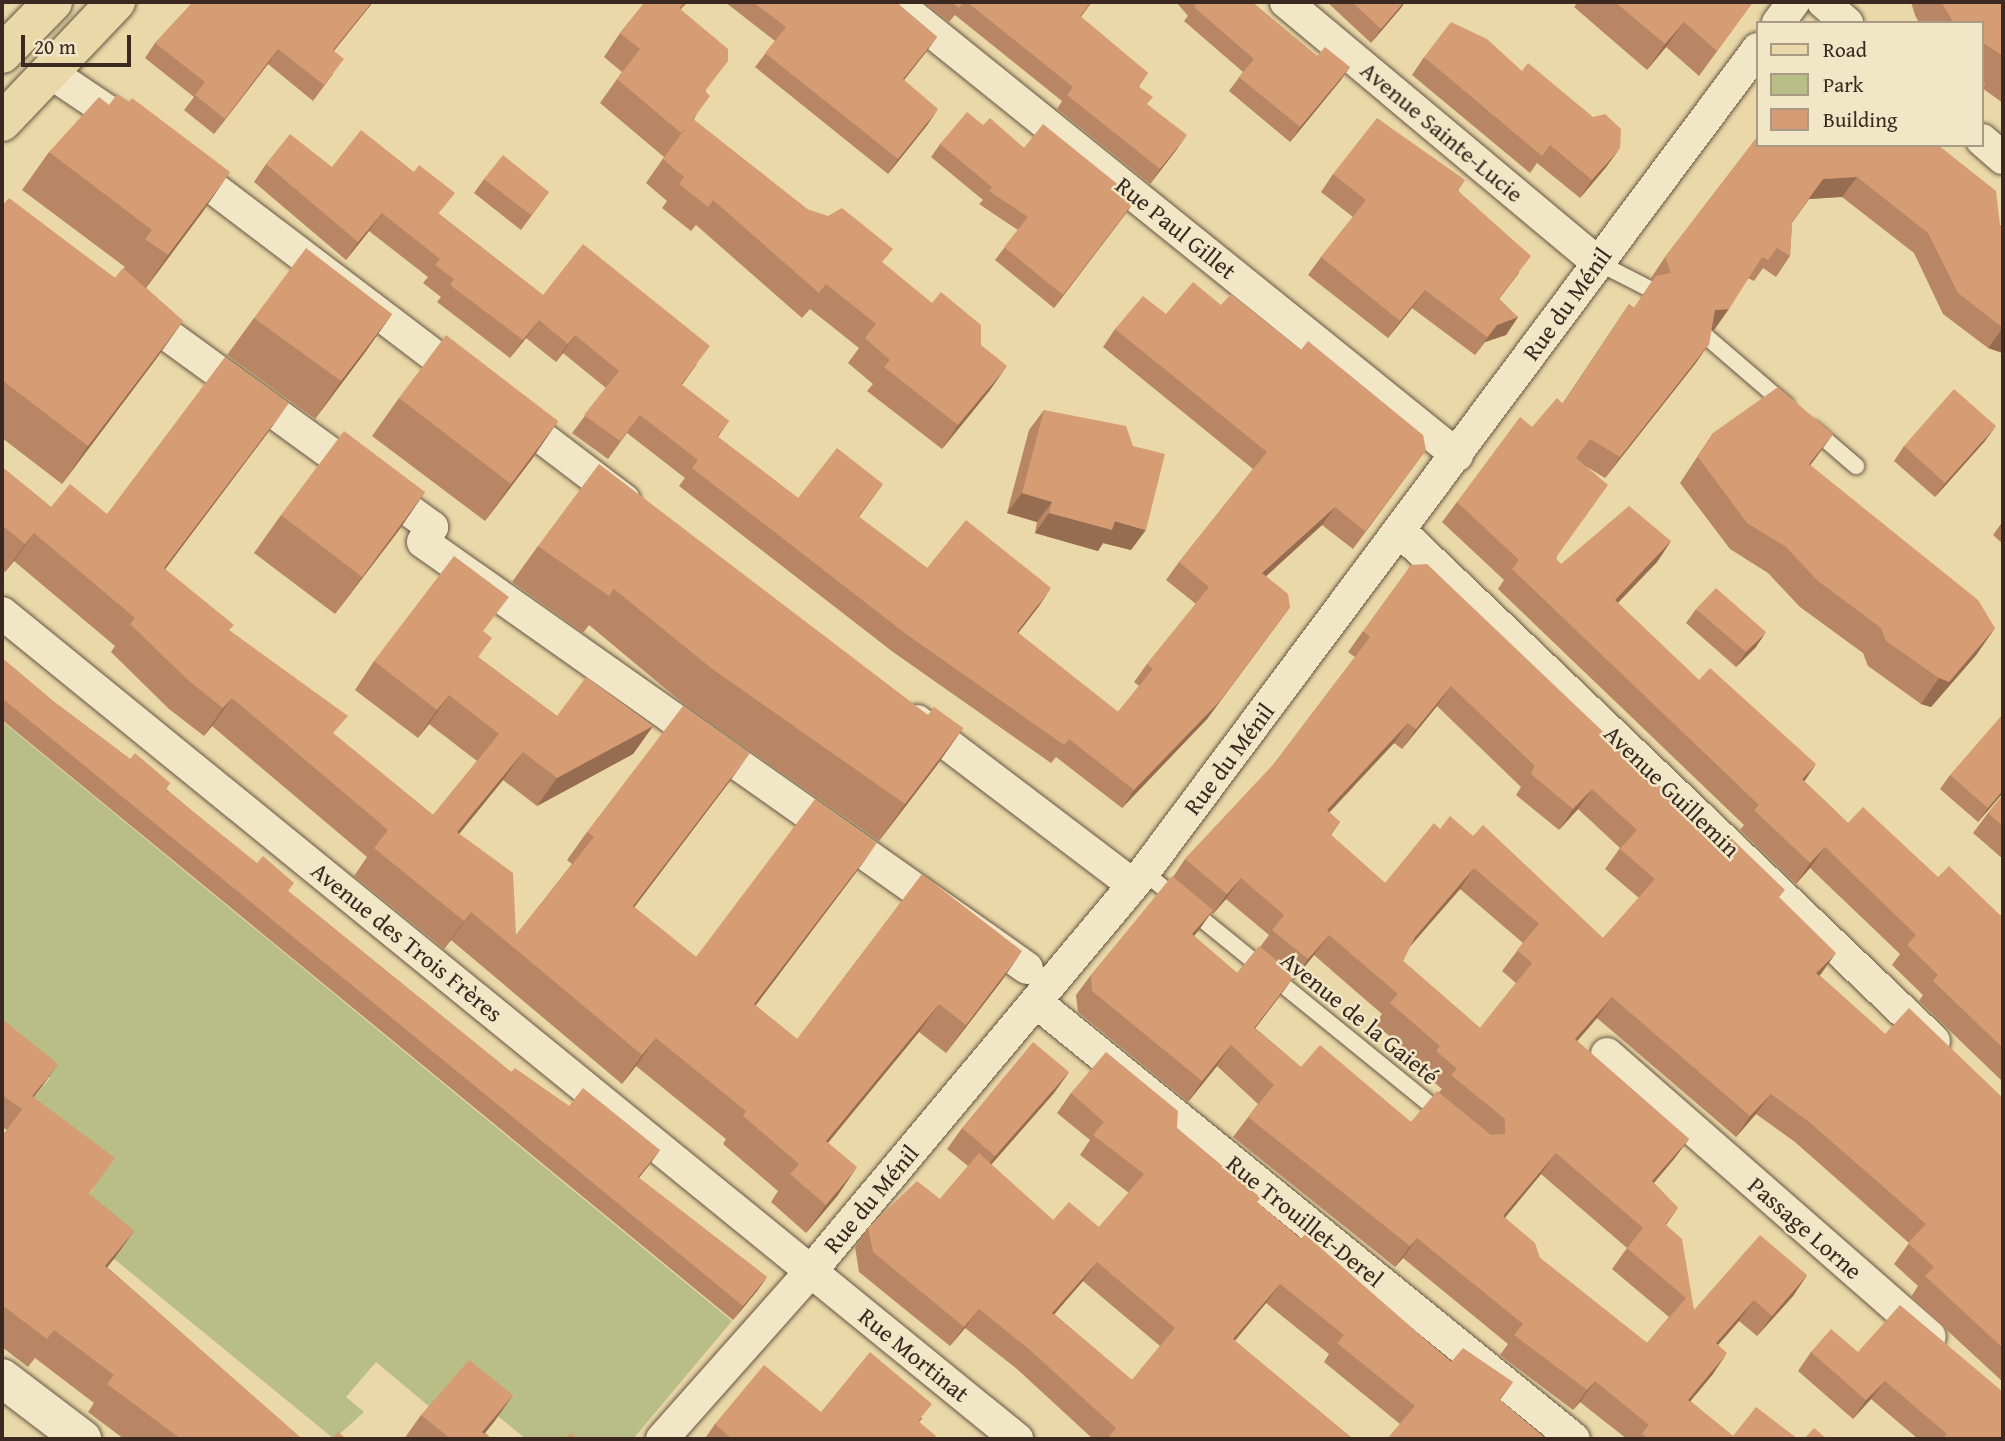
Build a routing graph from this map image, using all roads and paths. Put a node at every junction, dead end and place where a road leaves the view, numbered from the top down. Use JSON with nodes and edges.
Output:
{"nodes":[{"id":1,"x":52,"y":2,"type":"edge"},
{"id":2,"x":116,"y":2,"type":"edge"},
{"id":3,"x":895,"y":2,"type":"edge"},
{"id":4,"x":1286,"y":2,"type":"edge"},
{"id":5,"x":1794,"y":2,"type":"edge"},
{"id":6,"x":1823,"y":2,"type":"edge"},
{"id":7,"x":1780,"y":21,"type":"edge"},
{"id":8,"x":1845,"y":21,"type":"edge"},
{"id":9,"x":1756,"y":52,"type":"edge"},
{"id":10,"x":2,"y":54,"type":"edge"},
{"id":11,"x":48,"y":71,"type":"junction"},
{"id":12,"x":2,"y":122,"type":"edge"},
{"id":13,"x":1984,"y":142,"type":"edge"},
{"id":14,"x":2003,"y":158,"type":"edge"},
{"id":15,"x":1597,"y":262,"type":"junction"},
{"id":16,"x":1648,"y":288,"type":"edge"},
{"id":17,"x":115,"y":296,"type":"edge"},
{"id":18,"x":1708,"y":338,"type":"edge"},
{"id":19,"x":1457,"y":455,"type":"junction"},
{"id":20,"x":1856,"y":466,"type":"dead end"},
{"id":21,"x":649,"y":518,"type":"edge"},
{"id":22,"x":1401,"y":533,"type":"junction"},
{"id":23,"x":2,"y":613,"type":"edge"},
{"id":24,"x":893,"y":703,"type":"edge"},
{"id":25,"x":1139,"y":878,"type":"junction"},
{"id":26,"x":1027,"y":968,"type":"dead end"},
{"id":27,"x":1036,"y":1002,"type":"junction"},
{"id":28,"x":1607,"y":1054,"type":"dead end"},
{"id":29,"x":1953,"y":1058,"type":"edge"},
{"id":30,"x":1461,"y":1129,"type":"edge"},
{"id":31,"x":811,"y":1271,"type":"junction"},
{"id":32,"x":1951,"y":1356,"type":"edge"},
{"id":33,"x":2,"y":1378,"type":"edge"},
{"id":34,"x":82,"y":1439,"type":"edge"},
{"id":35,"x":662,"y":1439,"type":"edge"},
{"id":36,"x":1017,"y":1439,"type":"edge"},
{"id":37,"x":1574,"y":1439,"type":"edge"}],
"edges":[{"from":1,"to":10,"type":"main road"},
{"from":2,"to":11,"type":"main road"},
{"from":3,"to":19,"type":"street","name":"Rue Paul Gillet"},
{"from":4,"to":15,"type":"street","name":"Avenue Sainte-Lucie"},
{"from":5,"to":7,"type":"street"},
{"from":6,"to":8,"type":"street"},
{"from":9,"to":15,"type":"street","name":"Rue du Ménil"},
{"from":10,"to":11,"type":"main road"},
{"from":11,"to":12,"type":"main road"},
{"from":11,"to":21,"type":"street"},
{"from":13,"to":14,"type":"street"},
{"from":15,"to":16,"type":"lane"},
{"from":15,"to":19,"type":"street","name":"Rue du Ménil"},
{"from":17,"to":26,"type":"street"},
{"from":18,"to":20,"type":"lane"},
{"from":19,"to":22,"type":"street","name":"Rue du Ménil"},
{"from":22,"to":25,"type":"street","name":"Rue du Ménil"},
{"from":22,"to":29,"type":"street","name":"Avenue Guillemin"},
{"from":23,"to":31,"type":"street","name":"Avenue des Trois Frères"},
{"from":24,"to":25,"type":"street"},
{"from":25,"to":27,"type":"street","name":"Rue du Ménil"},
{"from":25,"to":30,"type":"lane","name":"Avenue de la Gaieté"},
{"from":27,"to":31,"type":"street","name":"Rue du Ménil"},
{"from":27,"to":37,"type":"street","name":"Rue Trouillet-Derel"},
{"from":28,"to":32,"type":"street","name":"Passage Lorne"},
{"from":31,"to":35,"type":"street","name":"Rue du Ménil"},
{"from":31,"to":36,"type":"street","name":"Rue Mortinat"},
{"from":33,"to":34,"type":"main road"}]}
